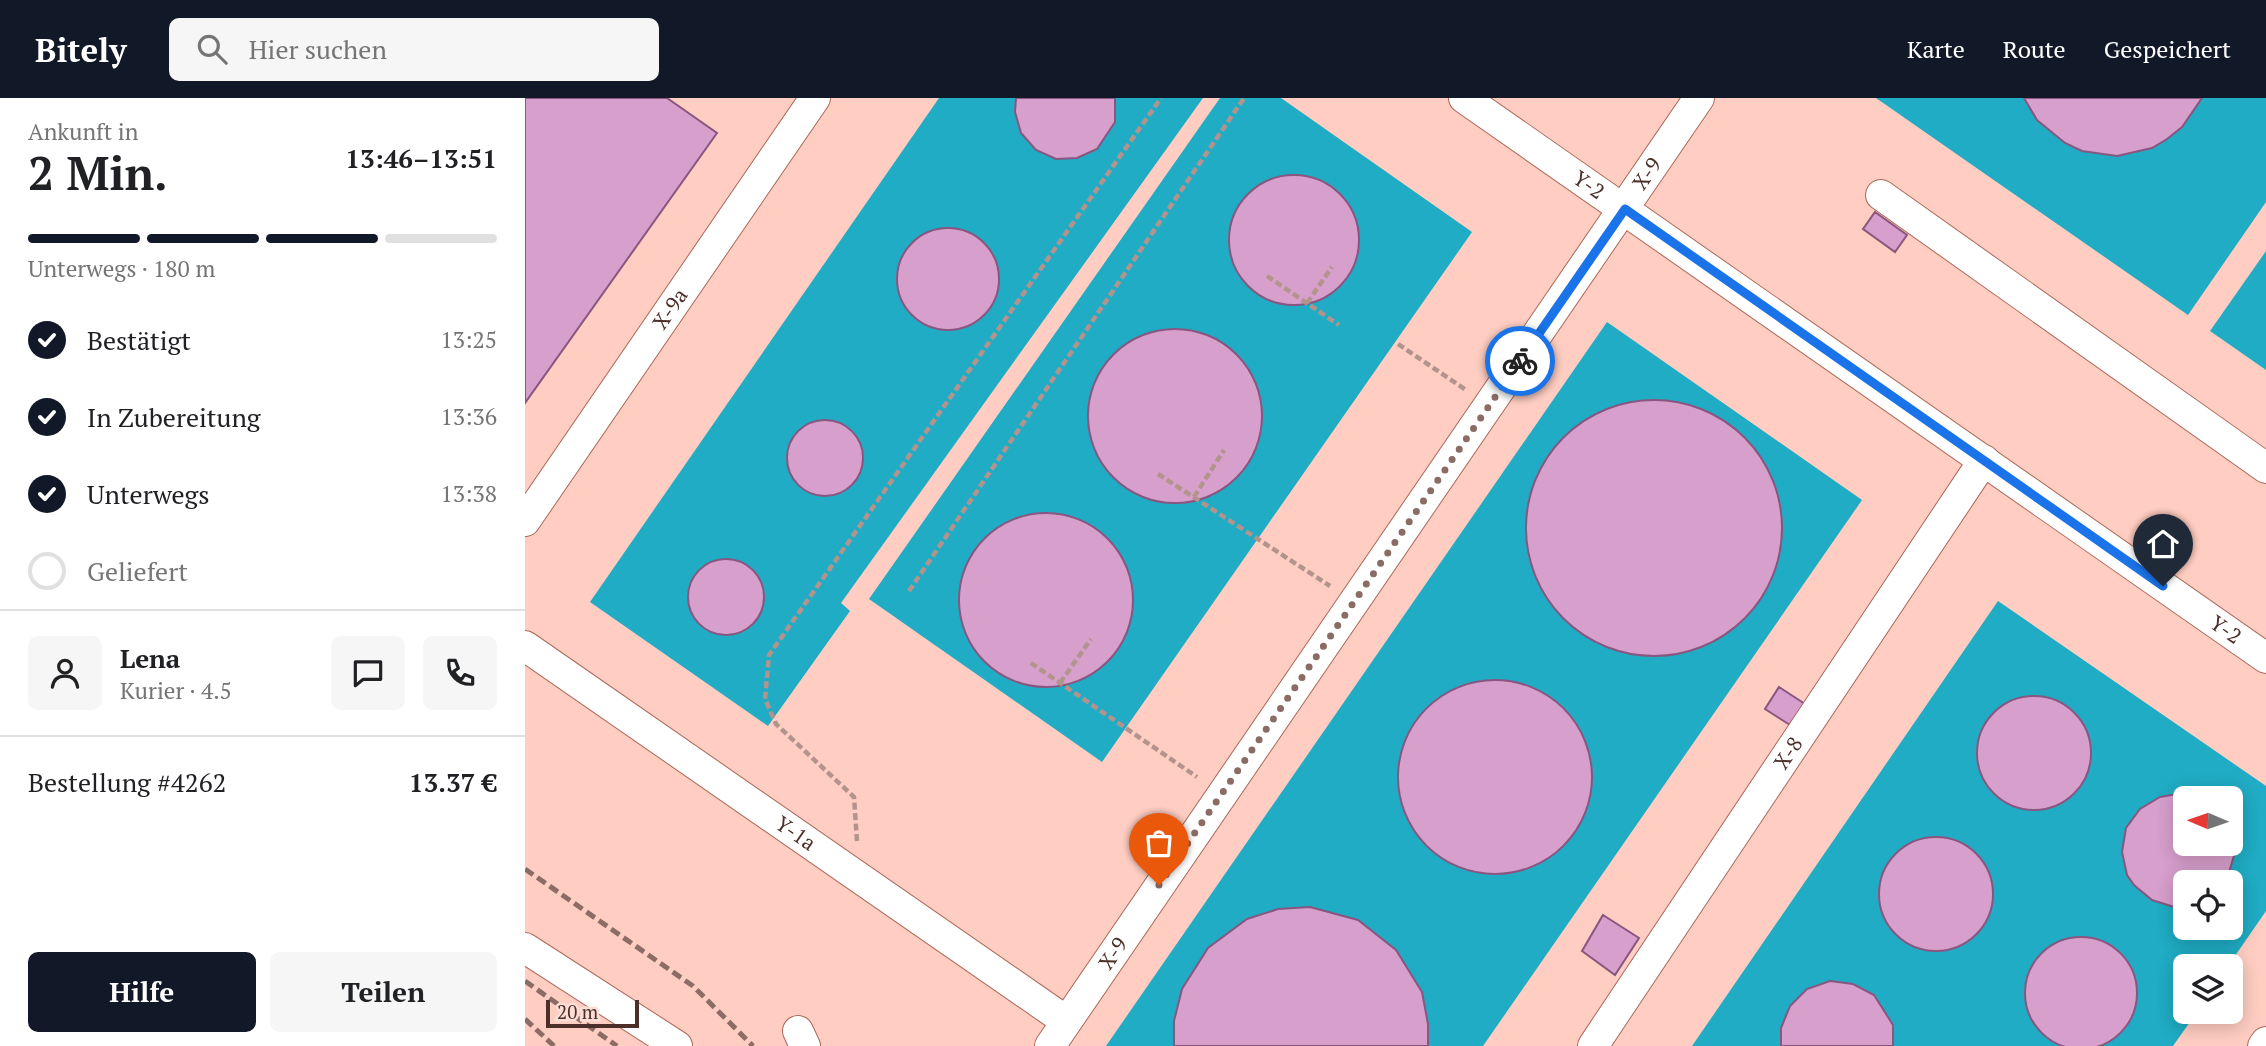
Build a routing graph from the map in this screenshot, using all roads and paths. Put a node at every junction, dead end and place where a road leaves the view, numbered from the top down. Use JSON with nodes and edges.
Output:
{"nodes":[{"id":1,"x":815,"y":98,"type":"edge"},
{"id":2,"x":1161,"y":98,"type":"edge"},
{"id":3,"x":1244,"y":98,"type":"edge"},
{"id":4,"x":1464,"y":98,"type":"edge"},
{"id":5,"x":1699,"y":98,"type":"edge"},
{"id":6,"x":1881,"y":195,"type":"dead end"},
{"id":7,"x":1625,"y":209,"type":"junction"},
{"id":8,"x":1332,"y":267,"type":"dead end"},
{"id":9,"x":1267,"y":276,"type":"dead end"},
{"id":10,"x":1307,"y":303,"type":"junction"},
{"id":11,"x":1339,"y":326,"type":"dead end"},
{"id":12,"x":1398,"y":344,"type":"dead end"},
{"id":13,"x":1489,"y":406,"type":"junction"},
{"id":14,"x":1224,"y":450,"type":"dead end"},
{"id":15,"x":1984,"y":460,"type":"junction"},
{"id":16,"x":2266,"y":468,"type":"edge"},
{"id":17,"x":1159,"y":474,"type":"dead end"},
{"id":18,"x":1194,"y":497,"type":"junction"},
{"id":19,"x":525,"y":521,"type":"edge"},
{"id":20,"x":909,"y":591,"type":"dead end"},
{"id":21,"x":1355,"y":602,"type":"junction"},
{"id":22,"x":1091,"y":639,"type":"dead end"},
{"id":23,"x":525,"y":646,"type":"edge"},
{"id":24,"x":2266,"y":658,"type":"edge"},
{"id":25,"x":1031,"y":663,"type":"dead end"},
{"id":26,"x":1060,"y":683,"type":"junction"},
{"id":27,"x":1221,"y":794,"type":"junction"},
{"id":28,"x":851,"y":872,"type":"junction"},
{"id":29,"x":525,"y":948,"type":"edge"},
{"id":30,"x":1066,"y":1021,"type":"junction"},
{"id":31,"x":677,"y":1046,"type":"edge"},
{"id":32,"x":1049,"y":1046,"type":"edge"},
{"id":33,"x":1593,"y":1046,"type":"edge"}],
"edges":[{"from":1,"to":19,"type":"street","name":"X-9a"},
{"from":2,"to":28,"type":"path"},
{"from":3,"to":20,"type":"path"},
{"from":4,"to":7,"type":"street","name":"Y-2"},
{"from":5,"to":7,"type":"street","name":"X-9"},
{"from":6,"to":16,"type":"street"},
{"from":7,"to":13,"type":"street","name":"X-9"},
{"from":7,"to":15,"type":"street","name":"Y-2"},
{"from":8,"to":10,"type":"path"},
{"from":9,"to":10,"type":"path"},
{"from":10,"to":11,"type":"path"},
{"from":12,"to":13,"type":"path"},
{"from":13,"to":21,"type":"street","name":"X-9"},
{"from":14,"to":18,"type":"path"},
{"from":15,"to":24,"type":"street","name":"Y-2"},
{"from":15,"to":33,"type":"street","name":"X-8"},
{"from":17,"to":18,"type":"path"},
{"from":18,"to":21,"type":"path"},
{"from":21,"to":27,"type":"street","name":"X-9"},
{"from":22,"to":26,"type":"path"},
{"from":23,"to":28,"type":"street","name":"Y-1a"},
{"from":25,"to":26,"type":"path"},
{"from":26,"to":27,"type":"path"},
{"from":27,"to":30,"type":"street","name":"X-9"},
{"from":28,"to":30,"type":"street","name":"Y-1a"},
{"from":29,"to":31,"type":"street"},
{"from":30,"to":32,"type":"street","name":"X-9"}]}
